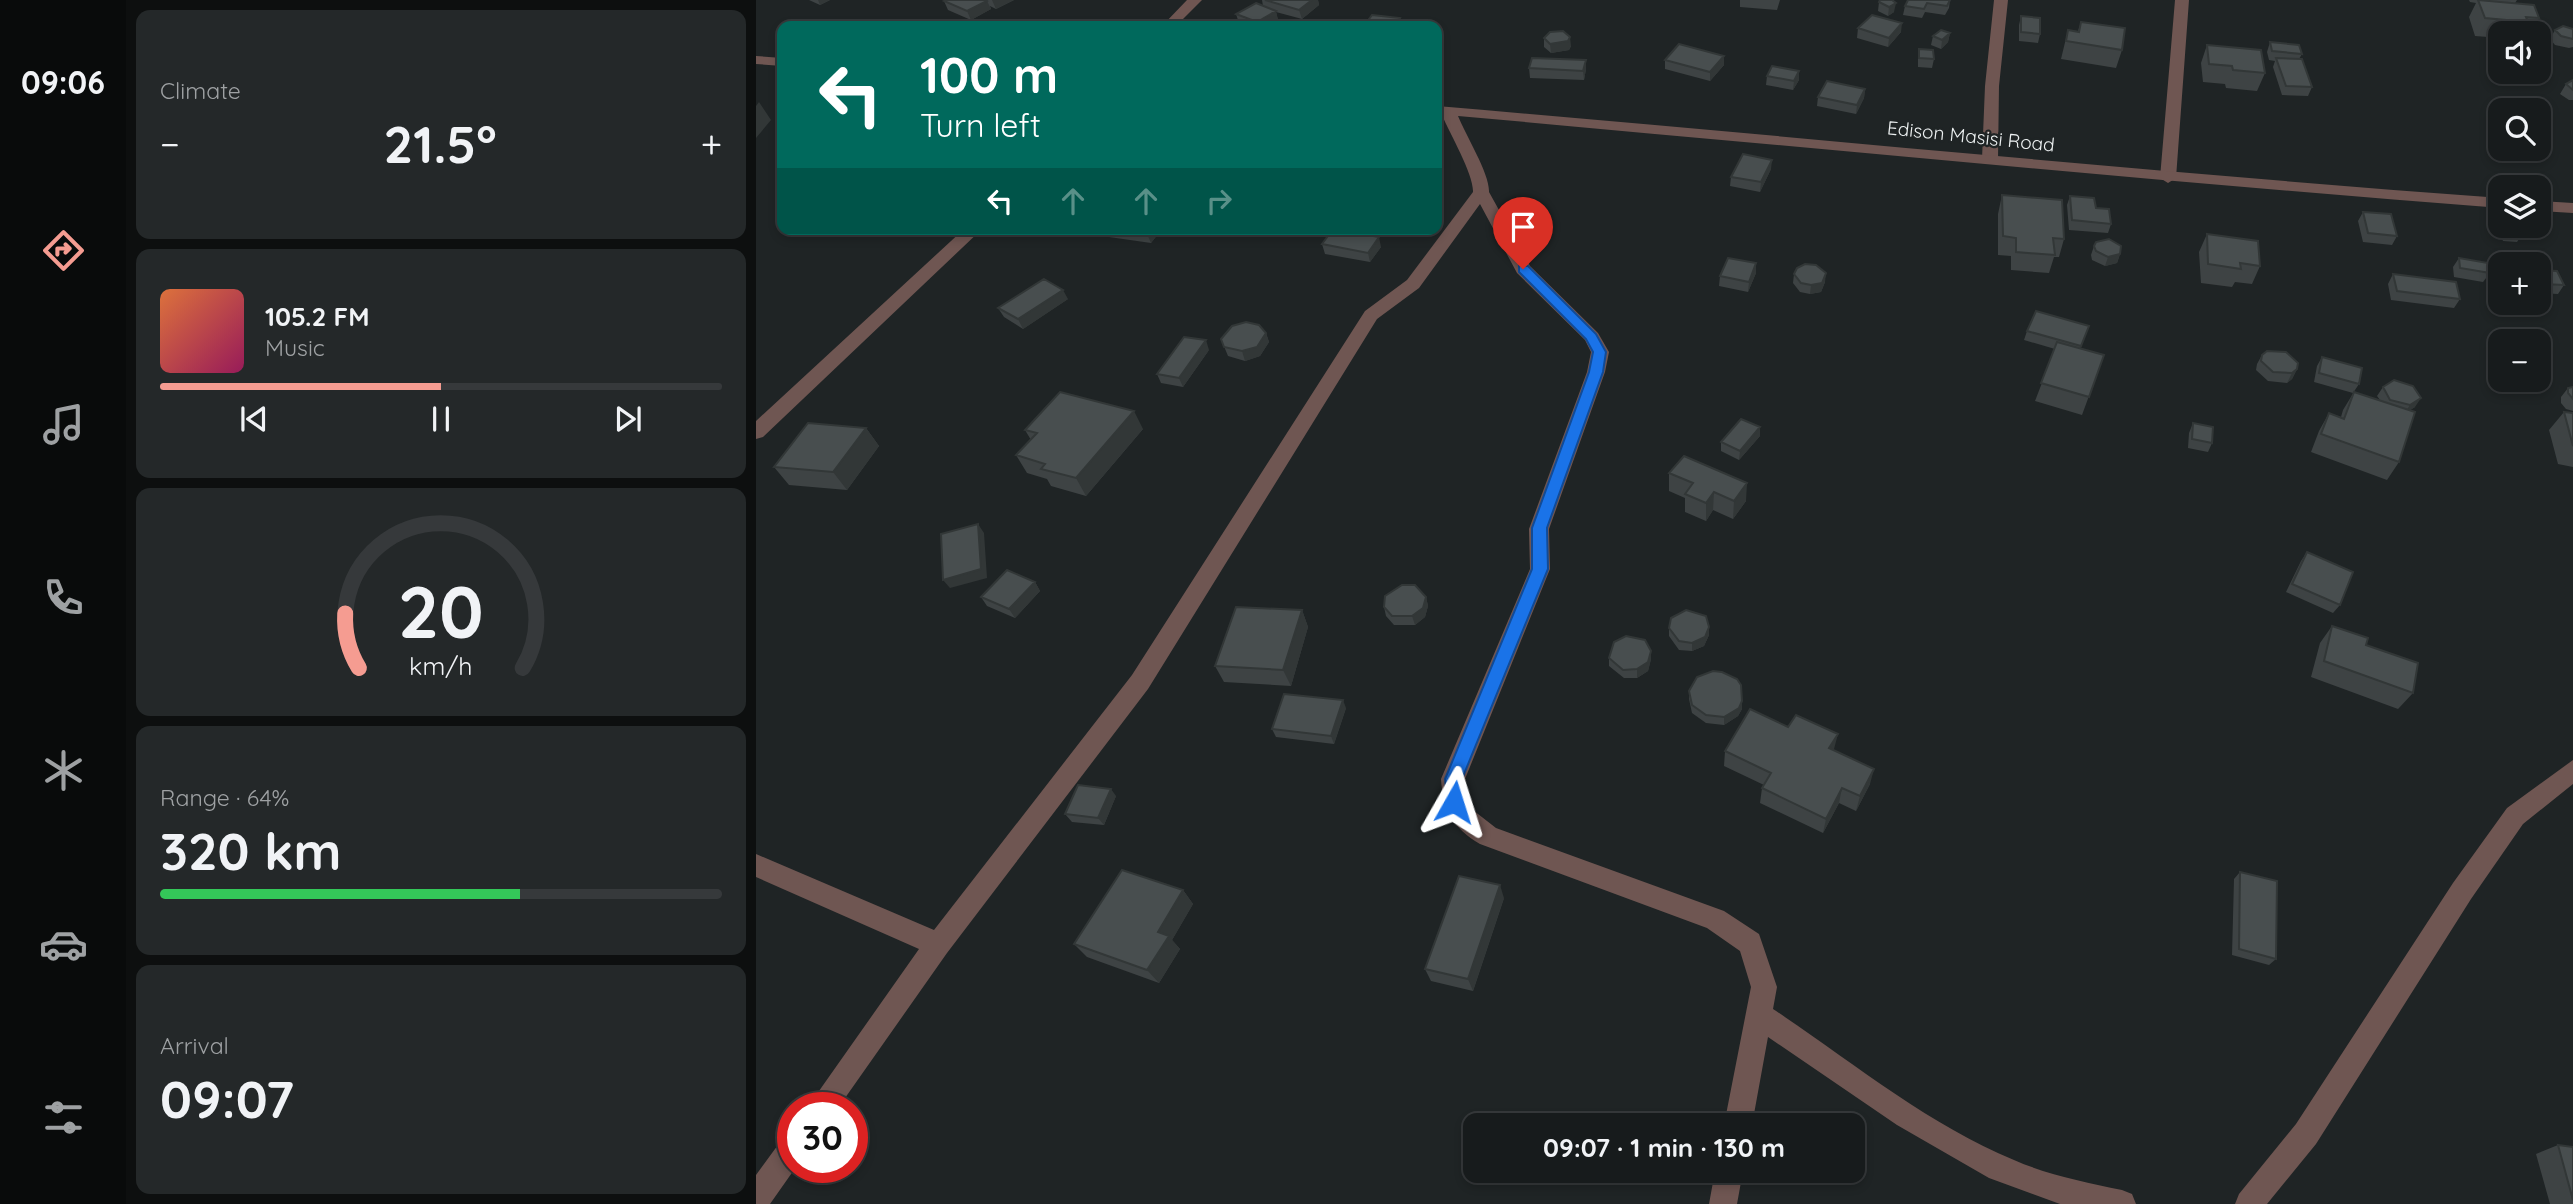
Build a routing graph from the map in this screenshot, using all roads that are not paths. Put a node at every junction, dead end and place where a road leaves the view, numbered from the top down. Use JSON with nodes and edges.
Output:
{"nodes":[{"id":1,"x":1195,"y":0,"type":"edge"},
{"id":2,"x":2001,"y":0,"type":"edge"},
{"id":3,"x":2182,"y":0,"type":"edge"},
{"id":4,"x":1174,"y":21,"type":"edge"},
{"id":5,"x":756,"y":60,"type":"edge"},
{"id":6,"x":777,"y":62,"type":"edge"},
{"id":7,"x":1443,"y":110,"type":"edge"},
{"id":8,"x":1990,"y":159,"type":"junction"},
{"id":9,"x":2168,"y":178,"type":"junction"},
{"id":10,"x":1481,"y":192,"type":"junction"},
{"id":11,"x":2488,"y":202,"type":"edge"},
{"id":12,"x":2551,"y":207,"type":"edge"},
{"id":13,"x":2573,"y":208,"type":"edge"},
{"id":14,"x":968,"y":235,"type":"edge"},
{"id":15,"x":756,"y":432,"type":"edge"},
{"id":16,"x":2573,"y":770,"type":"edge"},
{"id":17,"x":756,"y":865,"type":"edge"},
{"id":18,"x":938,"y":944,"type":"junction"},
{"id":19,"x":1760,"y":1016,"type":"junction"},
{"id":20,"x":832,"y":1092,"type":"edge"},
{"id":21,"x":1740,"y":1113,"type":"edge"},
{"id":22,"x":777,"y":1170,"type":"edge"},
{"id":23,"x":1727,"y":1183,"type":"edge"},
{"id":24,"x":756,"y":1199,"type":"edge"},
{"id":25,"x":1723,"y":1204,"type":"edge"},
{"id":26,"x":2122,"y":1204,"type":"edge"},
{"id":27,"x":2249,"y":1204,"type":"edge"}],
"edges":[{"from":1,"to":4,"type":"street"},
{"from":2,"to":8,"type":"street"},
{"from":3,"to":9,"type":"street"},
{"from":5,"to":6,"type":"street"},
{"from":7,"to":8,"type":"street","name":"Edison Masisi Road"},
{"from":7,"to":10,"type":"street"},
{"from":8,"to":9,"type":"street","name":"Edison Masisi Road"},
{"from":9,"to":11,"type":"street","name":"Edison Masisi Road"},
{"from":10,"to":18,"type":"street"},
{"from":10,"to":19,"type":"street"},
{"from":12,"to":13,"type":"street"},
{"from":14,"to":15,"type":"street"},
{"from":16,"to":27,"type":"street"},
{"from":17,"to":18,"type":"street"},
{"from":18,"to":20,"type":"street"},
{"from":19,"to":21,"type":"street"},
{"from":19,"to":26,"type":"street"},
{"from":22,"to":24,"type":"street"},
{"from":23,"to":25,"type":"street"}]}
